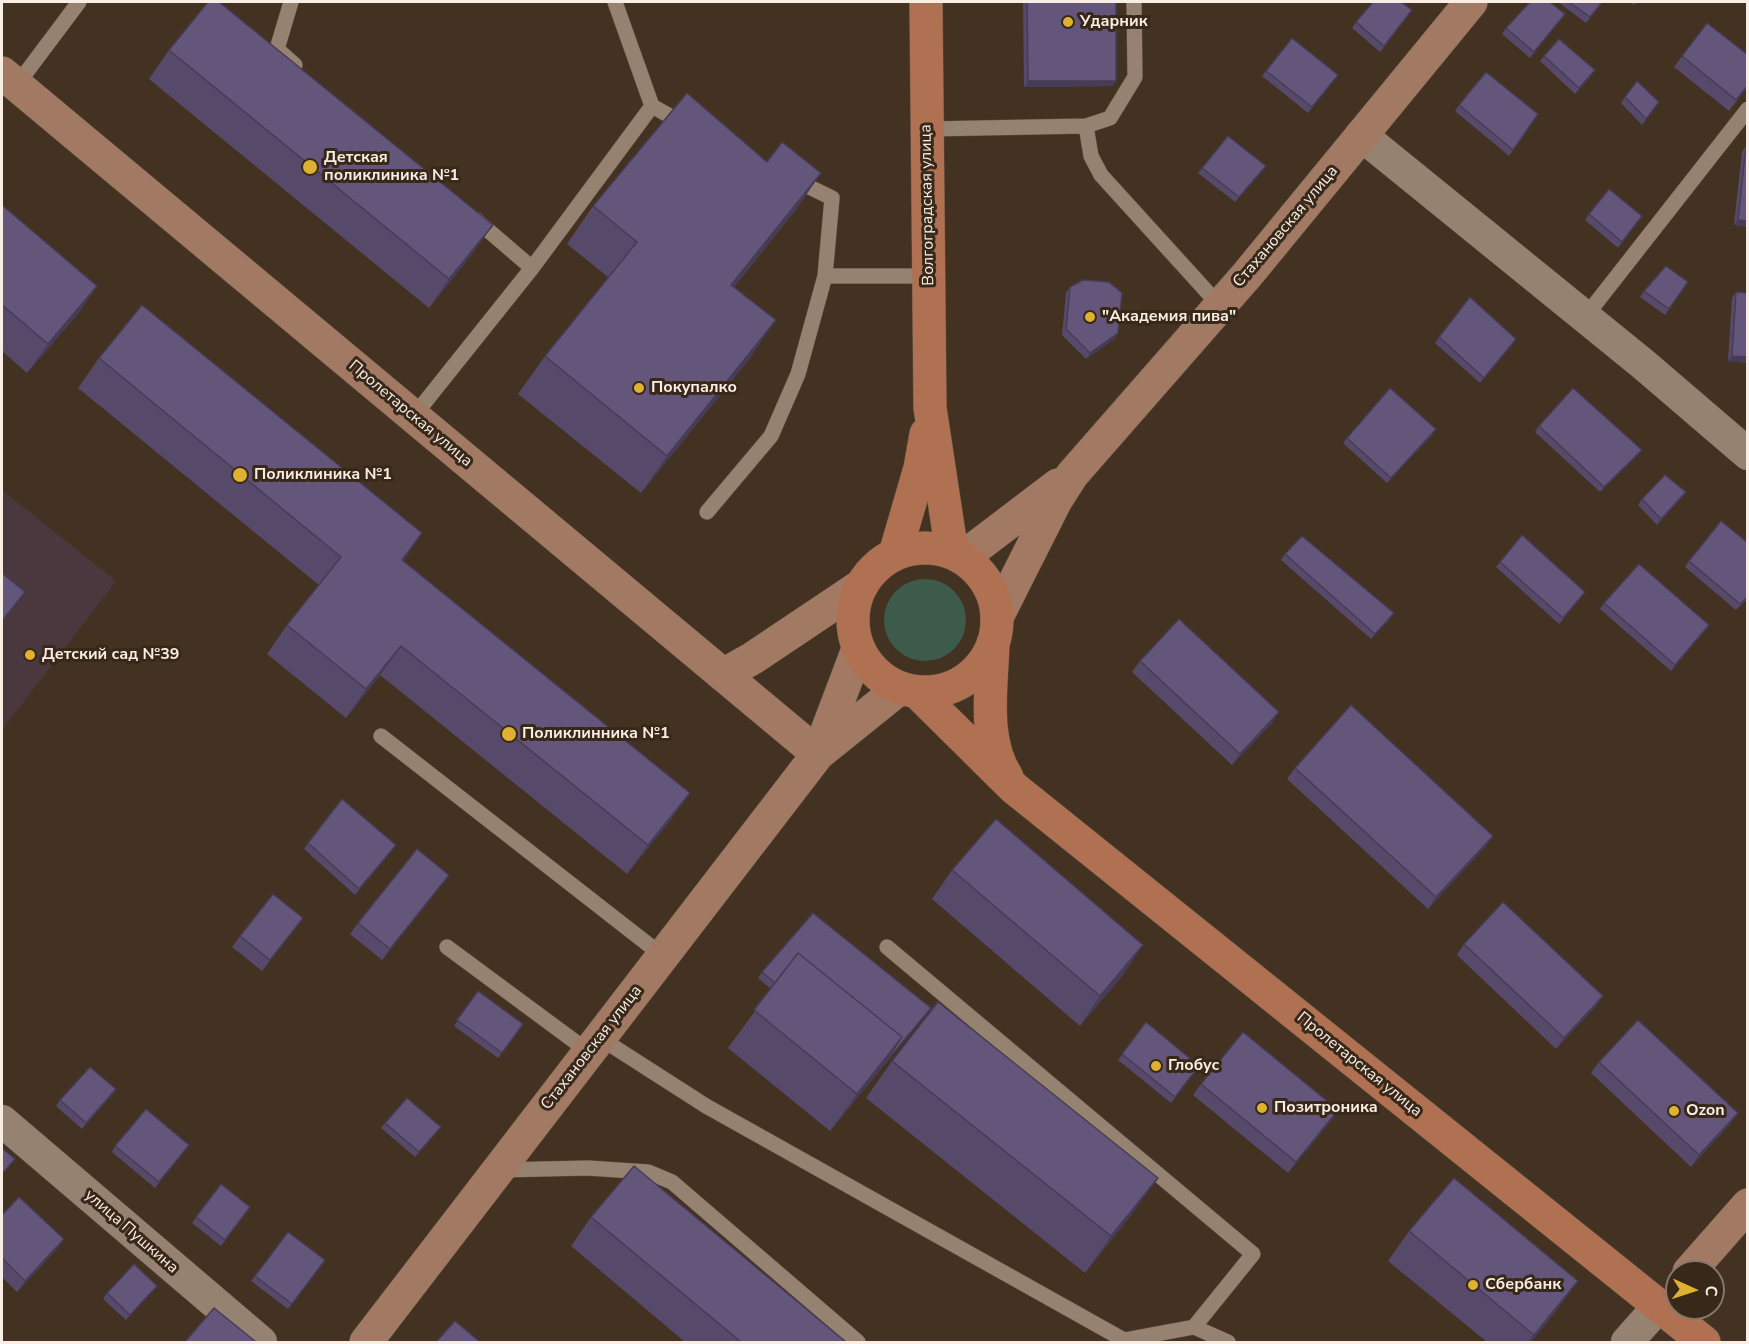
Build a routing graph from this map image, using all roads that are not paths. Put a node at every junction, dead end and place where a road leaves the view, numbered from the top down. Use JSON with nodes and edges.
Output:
{"nodes":[{"id":1,"x":79,"y":2,"type":"edge"},
{"id":2,"x":291,"y":2,"type":"edge"},
{"id":3,"x":615,"y":2,"type":"edge"},
{"id":4,"x":926,"y":2,"type":"edge"},
{"id":5,"x":1134,"y":2,"type":"edge"},
{"id":6,"x":1471,"y":2,"type":"edge"},
{"id":7,"x":304,"y":72,"type":"edge"},
{"id":8,"x":9,"y":80,"type":"edge"},
{"id":9,"x":652,"y":106,"type":"junction"},
{"id":10,"x":1748,"y":109,"type":"edge"},
{"id":11,"x":1086,"y":126,"type":"junction"},
{"id":12,"x":928,"y":129,"type":"junction"},
{"id":13,"x":698,"y":132,"type":"edge"},
{"id":14,"x":1361,"y":135,"type":"junction"},
{"id":15,"x":779,"y":173,"type":"edge"},
{"id":16,"x":459,"y":205,"type":"edge"},
{"id":17,"x":532,"y":268,"type":"junction"},
{"id":18,"x":825,"y":276,"type":"junction"},
{"id":19,"x":929,"y":276,"type":"junction"},
{"id":20,"x":1220,"y":306,"type":"junction"},
{"id":21,"x":1585,"y":317,"type":"junction"},
{"id":22,"x":930,"y":408,"type":"junction"},
{"id":23,"x":413,"y":417,"type":"junction"},
{"id":24,"x":1748,"y":454,"type":"edge"},
{"id":25,"x":1072,"y":475,"type":"junction"},
{"id":26,"x":707,"y":512,"type":"dead end"},
{"id":27,"x":895,"y":554,"type":"junction"},
{"id":28,"x":957,"y":556,"type":"junction"},
{"id":29,"x":862,"y":585,"type":"junction"},
{"id":30,"x":995,"y":630,"type":"junction"},
{"id":31,"x":858,"y":649,"type":"junction"},
{"id":32,"x":723,"y":675,"type":"junction"},
{"id":33,"x":908,"y":690,"type":"junction"},
{"id":34,"x":381,"y":736,"type":"dead end"},
{"id":35,"x":818,"y":754,"type":"junction"},
{"id":36,"x":1014,"y":788,"type":"junction"},
{"id":37,"x":886,"y":946,"type":"dead end"},
{"id":38,"x":447,"y":947,"type":"dead end"},
{"id":39,"x":663,"y":956,"type":"junction"},
{"id":40,"x":595,"y":1045,"type":"junction"},
{"id":41,"x":2,"y":1121,"type":"edge"},
{"id":42,"x":499,"y":1170,"type":"junction"},
{"id":43,"x":1748,"y":1205,"type":"edge"},
{"id":44,"x":1700,"y":1260,"type":"edge"},
{"id":45,"x":1665,"y":1294,"type":"edge"},
{"id":46,"x":1665,"y":1299,"type":"edge"},
{"id":47,"x":1687,"y":1320,"type":"edge"},
{"id":48,"x":1194,"y":1327,"type":"junction"},
{"id":49,"x":1123,"y":1341,"type":"edge"},
{"id":50,"x":261,"y":1342,"type":"edge"},
{"id":51,"x":366,"y":1342,"type":"edge"},
{"id":52,"x":858,"y":1342,"type":"edge"},
{"id":53,"x":1228,"y":1342,"type":"edge"},
{"id":54,"x":1627,"y":1342,"type":"edge"},
{"id":55,"x":1704,"y":1342,"type":"edge"}],
"edges":[{"from":1,"to":8,"type":"lane"},
{"from":2,"to":7,"type":"lane"},
{"from":3,"to":9,"type":"lane"},
{"from":4,"to":12,"type":"main road","name":"Волгоградская улица"},
{"from":5,"to":11,"type":"lane"},
{"from":6,"to":14,"type":"street","name":"Стахановская улица"},
{"from":8,"to":23,"type":"street","name":"Пролетарская улица"},
{"from":9,"to":13,"type":"lane"},
{"from":9,"to":17,"type":"lane"},
{"from":10,"to":21,"type":"lane"},
{"from":11,"to":12,"type":"lane"},
{"from":11,"to":20,"type":"lane"},
{"from":12,"to":19,"type":"main road","name":"Волгоградская улица"},
{"from":14,"to":20,"type":"street","name":"Стахановская улица"},
{"from":14,"to":21,"type":"street"},
{"from":15,"to":18,"type":"lane"},
{"from":16,"to":17,"type":"lane"},
{"from":17,"to":23,"type":"lane"},
{"from":18,"to":19,"type":"lane"},
{"from":18,"to":26,"type":"lane"},
{"from":19,"to":22,"type":"main road","name":"Волгоградская улица"},
{"from":20,"to":25,"type":"street","name":"Стахановская улица"},
{"from":21,"to":24,"type":"street"},
{"from":22,"to":27,"type":"main road","name":"Волгоградская улица"},
{"from":22,"to":28,"type":"main road","name":"Волгоградская улица"},
{"from":23,"to":32,"type":"street","name":"Пролетарская улица"},
{"from":25,"to":28,"type":"street","name":"Стахановская улица"},
{"from":25,"to":30,"type":"street","name":"Стахановская улица"},
{"from":27,"to":28,"type":"main road"},
{"from":27,"to":29,"type":"main road"},
{"from":28,"to":30,"type":"main road"},
{"from":29,"to":31,"type":"main road"},
{"from":29,"to":32,"type":"street"},
{"from":30,"to":33,"type":"main road"},
{"from":30,"to":36,"type":"main road","name":"Пролетарская улица"},
{"from":31,"to":33,"type":"main road"},
{"from":31,"to":35,"type":"street","name":"Стахановская улица"},
{"from":32,"to":35,"type":"street","name":"Пролетарская улица"},
{"from":33,"to":35,"type":"street","name":"Стахановская улица"},
{"from":33,"to":36,"type":"main road","name":"Пролетарская улица"},
{"from":34,"to":39,"type":"lane"},
{"from":35,"to":39,"type":"street","name":"Стахановская улица"},
{"from":36,"to":45,"type":"main road","name":"Пролетарская улица"},
{"from":37,"to":48,"type":"lane"},
{"from":38,"to":40,"type":"lane"},
{"from":39,"to":40,"type":"street","name":"Стахановская улица"},
{"from":40,"to":42,"type":"street","name":"Стахановская улица"},
{"from":40,"to":49,"type":"lane"},
{"from":41,"to":50,"type":"street","name":"улица Пушкина"},
{"from":42,"to":51,"type":"street","name":"Стахановская улица"},
{"from":42,"to":52,"type":"lane"},
{"from":43,"to":44,"type":"street"},
{"from":46,"to":54,"type":"street"},
{"from":47,"to":55,"type":"main road","name":"Пролетарская улица"},
{"from":48,"to":49,"type":"lane"},
{"from":48,"to":53,"type":"lane"}]}
